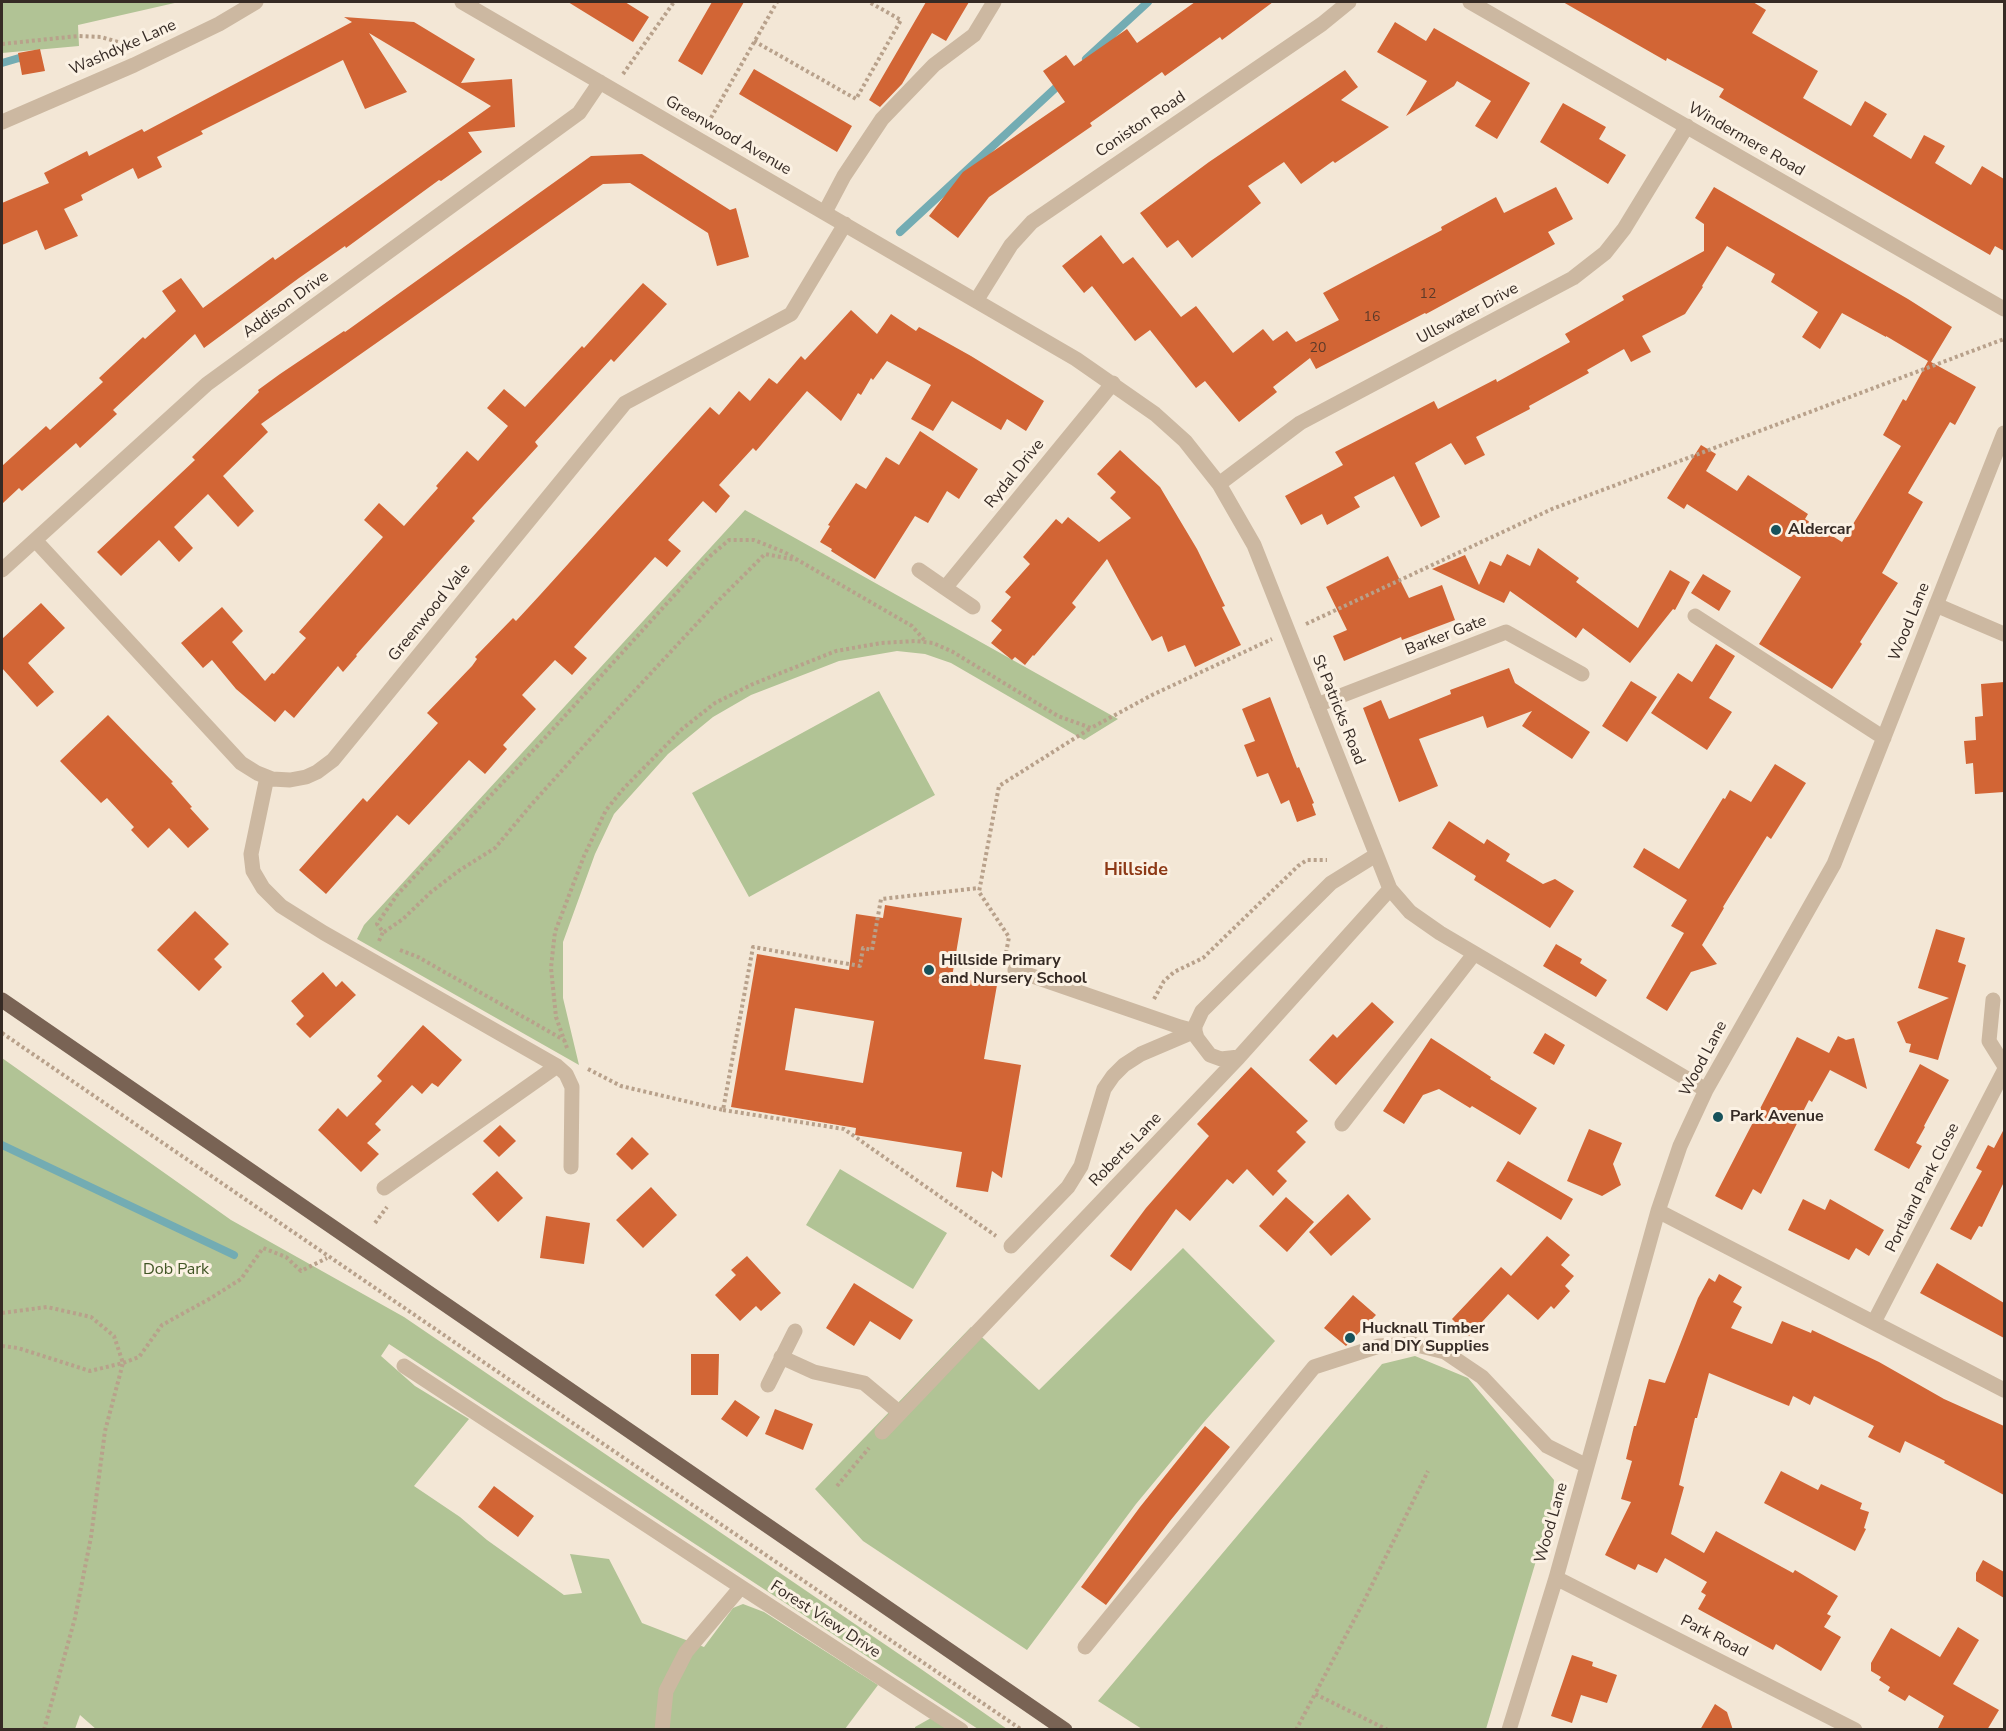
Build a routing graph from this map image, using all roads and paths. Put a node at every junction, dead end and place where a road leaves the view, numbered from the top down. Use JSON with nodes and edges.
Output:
{"nodes":[{"id":1,"x":256,"y":2,"type":"edge"},
{"id":2,"x":462,"y":2,"type":"edge"},
{"id":3,"x":674,"y":2,"type":"edge"},
{"id":4,"x":777,"y":2,"type":"edge"},
{"id":5,"x":869,"y":2,"type":"edge"},
{"id":6,"x":994,"y":2,"type":"edge"},
{"id":7,"x":1348,"y":2,"type":"edge"},
{"id":8,"x":1470,"y":2,"type":"edge"},
{"id":9,"x":754,"y":41,"type":"junction"},
{"id":10,"x":2,"y":44,"type":"edge"},
{"id":11,"x":134,"y":65,"type":"junction"},
{"id":12,"x":606,"y":86,"type":"junction"},
{"id":13,"x":2,"y":122,"type":"edge"},
{"id":14,"x":1688,"y":126,"type":"junction"},
{"id":15,"x":699,"y":139,"type":"junction"},
{"id":16,"x":825,"y":212,"type":"junction"},
{"id":17,"x":845,"y":224,"type":"junction"},
{"id":18,"x":976,"y":301,"type":"junction"},
{"id":19,"x":2004,"y":309,"type":"edge"},
{"id":20,"x":2004,"y":339,"type":"edge"},
{"id":21,"x":1113,"y":383,"type":"junction"},
{"id":22,"x":2004,"y":433,"type":"edge"},
{"id":23,"x":1219,"y":484,"type":"junction"},
{"id":24,"x":35,"y":540,"type":"junction"},
{"id":25,"x":800,"y":561,"type":"junction"},
{"id":26,"x":2,"y":570,"type":"edge"},
{"id":27,"x":919,"y":570,"type":"dead end"},
{"id":28,"x":945,"y":588,"type":"junction"},
{"id":29,"x":1936,"y":605,"type":"junction"},
{"id":30,"x":973,"y":608,"type":"dead end"},
{"id":31,"x":1695,"y":616,"type":"dead end"},
{"id":32,"x":1288,"y":632,"type":"junction"},
{"id":33,"x":2004,"y":634,"type":"edge"},
{"id":34,"x":926,"y":642,"type":"junction"},
{"id":35,"x":1582,"y":674,"type":"dead end"},
{"id":36,"x":1317,"y":705,"type":"junction"},
{"id":37,"x":1091,"y":728,"type":"junction"},
{"id":38,"x":1884,"y":738,"type":"junction"},
{"id":39,"x":267,"y":777,"type":"junction"},
{"id":40,"x":1376,"y":855,"type":"junction"},
{"id":41,"x":1331,"y":860,"type":"dead end"},
{"id":42,"x":979,"y":888,"type":"junction"},
{"id":43,"x":1389,"y":889,"type":"junction"},
{"id":44,"x":384,"y":932,"type":"junction"},
{"id":45,"x":379,"y":942,"type":"dead end"},
{"id":46,"x":1474,"y":954,"type":"junction"},
{"id":47,"x":1015,"y":970,"type":"joint"},
{"id":48,"x":2,"y":1000,"type":"edge"},
{"id":49,"x":1993,"y":1000,"type":"dead end"},
{"id":50,"x":1146,"y":1015,"type":"junction"},
{"id":51,"x":1195,"y":1031,"type":"junction"},
{"id":52,"x":2,"y":1034,"type":"edge"},
{"id":53,"x":1239,"y":1057,"type":"junction"},
{"id":54,"x":2004,"y":1065,"type":"edge"},
{"id":55,"x":2004,"y":1071,"type":"edge"},
{"id":56,"x":566,"y":1072,"type":"junction"},
{"id":57,"x":1706,"y":1090,"type":"junction"},
{"id":58,"x":723,"y":1110,"type":"junction"},
{"id":59,"x":1342,"y":1124,"type":"dead end"},
{"id":60,"x":572,"y":1167,"type":"dead end"},
{"id":61,"x":384,"y":1188,"type":"dead end"},
{"id":62,"x":1658,"y":1211,"type":"junction"},
{"id":63,"x":1011,"y":1246,"type":"joint"},
{"id":64,"x":327,"y":1257,"type":"junction"},
{"id":65,"x":2,"y":1313,"type":"edge"},
{"id":66,"x":1874,"y":1322,"type":"junction"},
{"id":67,"x":795,"y":1331,"type":"dead end"},
{"id":68,"x":2,"y":1346,"type":"edge"},
{"id":69,"x":782,"y":1357,"type":"junction"},
{"id":70,"x":123,"y":1363,"type":"junction"},
{"id":71,"x":404,"y":1366,"type":"dead end"},
{"id":72,"x":768,"y":1385,"type":"dead end"},
{"id":73,"x":2004,"y":1390,"type":"edge"},
{"id":74,"x":900,"y":1413,"type":"junction"},
{"id":75,"x":882,"y":1432,"type":"joint"},
{"id":76,"x":1587,"y":1466,"type":"junction"},
{"id":77,"x":1428,"y":1471,"type":"dead end"},
{"id":78,"x":837,"y":1486,"type":"dead end"},
{"id":79,"x":1556,"y":1578,"type":"junction"},
{"id":80,"x":741,"y":1587,"type":"junction"},
{"id":81,"x":1085,"y":1647,"type":"dead end"},
{"id":82,"x":1316,"y":1694,"type":"junction"},
{"id":83,"x":44,"y":1730,"type":"edge"},
{"id":84,"x":662,"y":1730,"type":"edge"},
{"id":85,"x":961,"y":1730,"type":"edge"},
{"id":86,"x":1022,"y":1730,"type":"edge"},
{"id":87,"x":1065,"y":1730,"type":"edge"},
{"id":88,"x":1296,"y":1730,"type":"edge"},
{"id":89,"x":1388,"y":1730,"type":"edge"},
{"id":90,"x":1509,"y":1730,"type":"edge"},
{"id":91,"x":1855,"y":1730,"type":"edge"}],
"edges":[{"from":1,"to":11,"type":"street","name":"Washdyke Lane"},
{"from":2,"to":12,"type":"street","name":"Greenwood Avenue"},
{"from":3,"to":12,"type":"path"},
{"from":4,"to":9,"type":"path"},
{"from":5,"to":9,"type":"path"},
{"from":6,"to":16,"type":"street"},
{"from":7,"to":18,"type":"street","name":"Coniston Road"},
{"from":8,"to":14,"type":"street","name":"Windermere Road"},
{"from":9,"to":15,"type":"path"},
{"from":10,"to":11,"type":"path"},
{"from":11,"to":13,"type":"street","name":"Washdyke Lane"},
{"from":12,"to":15,"type":"street","name":"Greenwood Avenue"},
{"from":12,"to":24,"type":"street","name":"Addison Drive"},
{"from":14,"to":19,"type":"street","name":"Windermere Road"},
{"from":14,"to":23,"type":"street","name":"Ullswater Drive"},
{"from":15,"to":16,"type":"street","name":"Greenwood Avenue"},
{"from":16,"to":17,"type":"street","name":"Greenwood Avenue"},
{"from":17,"to":18,"type":"street","name":"Greenwood Avenue"},
{"from":17,"to":39,"type":"street","name":"Greenwood Vale"},
{"from":18,"to":21,"type":"street","name":"St Patricks Road"},
{"from":20,"to":32,"type":"path"},
{"from":21,"to":23,"type":"street","name":"St Patricks Road"},
{"from":21,"to":28,"type":"street","name":"Rydal Drive"},
{"from":22,"to":29,"type":"street","name":"Wood Lane"},
{"from":23,"to":32,"type":"street","name":"St Patricks Road"},
{"from":24,"to":26,"type":"street","name":"Addison Drive"},
{"from":24,"to":39,"type":"street","name":"Greenwood Vale"},
{"from":25,"to":34,"type":"path"},
{"from":25,"to":44,"type":"path"},
{"from":25,"to":44,"type":"path"},
{"from":27,"to":28,"type":"street"},
{"from":28,"to":30,"type":"street"},
{"from":29,"to":33,"type":"street"},
{"from":29,"to":38,"type":"street","name":"Wood Lane"},
{"from":31,"to":38,"type":"street"},
{"from":32,"to":36,"type":"street","name":"St Patricks Road"},
{"from":32,"to":37,"type":"path"},
{"from":34,"to":37,"type":"path"},
{"from":34,"to":56,"type":"path"},
{"from":35,"to":36,"type":"street","name":"Barker Gate"},
{"from":36,"to":40,"type":"street","name":"St Patricks Road"},
{"from":37,"to":42,"type":"path"},
{"from":38,"to":57,"type":"street","name":"Wood Lane"},
{"from":39,"to":56,"type":"street"},
{"from":40,"to":43,"type":"street","name":"St Patricks Road"},
{"from":40,"to":51,"type":"street"},
{"from":41,"to":50,"type":"path"},
{"from":42,"to":47,"type":"path"},
{"from":42,"to":58,"type":"path"},
{"from":43,"to":46,"type":"street","name":"St Patricks Road"},
{"from":43,"to":53,"type":"street","name":"Roberts Lane"},
{"from":44,"to":45,"type":"path"},
{"from":46,"to":57,"type":"street","name":"St Patricks Road"},
{"from":46,"to":59,"type":"street"},
{"from":47,"to":50,"type":"street"},
{"from":48,"to":87,"type":"main road"},
{"from":49,"to":54,"type":"street"},
{"from":50,"to":51,"type":"street"},
{"from":51,"to":53,"type":"street"},
{"from":51,"to":63,"type":"street"},
{"from":52,"to":64,"type":"path"},
{"from":53,"to":74,"type":"street","name":"Roberts Lane"},
{"from":55,"to":66,"type":"street","name":"Portland Park Close"},
{"from":56,"to":58,"type":"path"},
{"from":56,"to":60,"type":"street"},
{"from":56,"to":61,"type":"street"},
{"from":57,"to":62,"type":"street","name":"Wood Lane"},
{"from":58,"to":63,"type":"path"},
{"from":62,"to":66,"type":"street"},
{"from":62,"to":76,"type":"street","name":"Wood Lane"},
{"from":64,"to":70,"type":"path"},
{"from":64,"to":86,"type":"path"},
{"from":65,"to":70,"type":"path"},
{"from":66,"to":73,"type":"street"},
{"from":67,"to":69,"type":"street"},
{"from":68,"to":70,"type":"path"},
{"from":69,"to":72,"type":"street"},
{"from":69,"to":74,"type":"street"},
{"from":70,"to":83,"type":"path"},
{"from":71,"to":80,"type":"street","name":"Forest View Drive"},
{"from":74,"to":75,"type":"street","name":"Roberts Lane"},
{"from":75,"to":78,"type":"path"},
{"from":76,"to":79,"type":"street","name":"Wood Lane"},
{"from":76,"to":81,"type":"street"},
{"from":77,"to":82,"type":"path"},
{"from":79,"to":90,"type":"street","name":"Wood Lane"},
{"from":79,"to":91,"type":"street","name":"Park Road"},
{"from":80,"to":84,"type":"street"},
{"from":80,"to":85,"type":"street","name":"Forest View Drive"},
{"from":82,"to":88,"type":"path"},
{"from":82,"to":89,"type":"path"}]}
